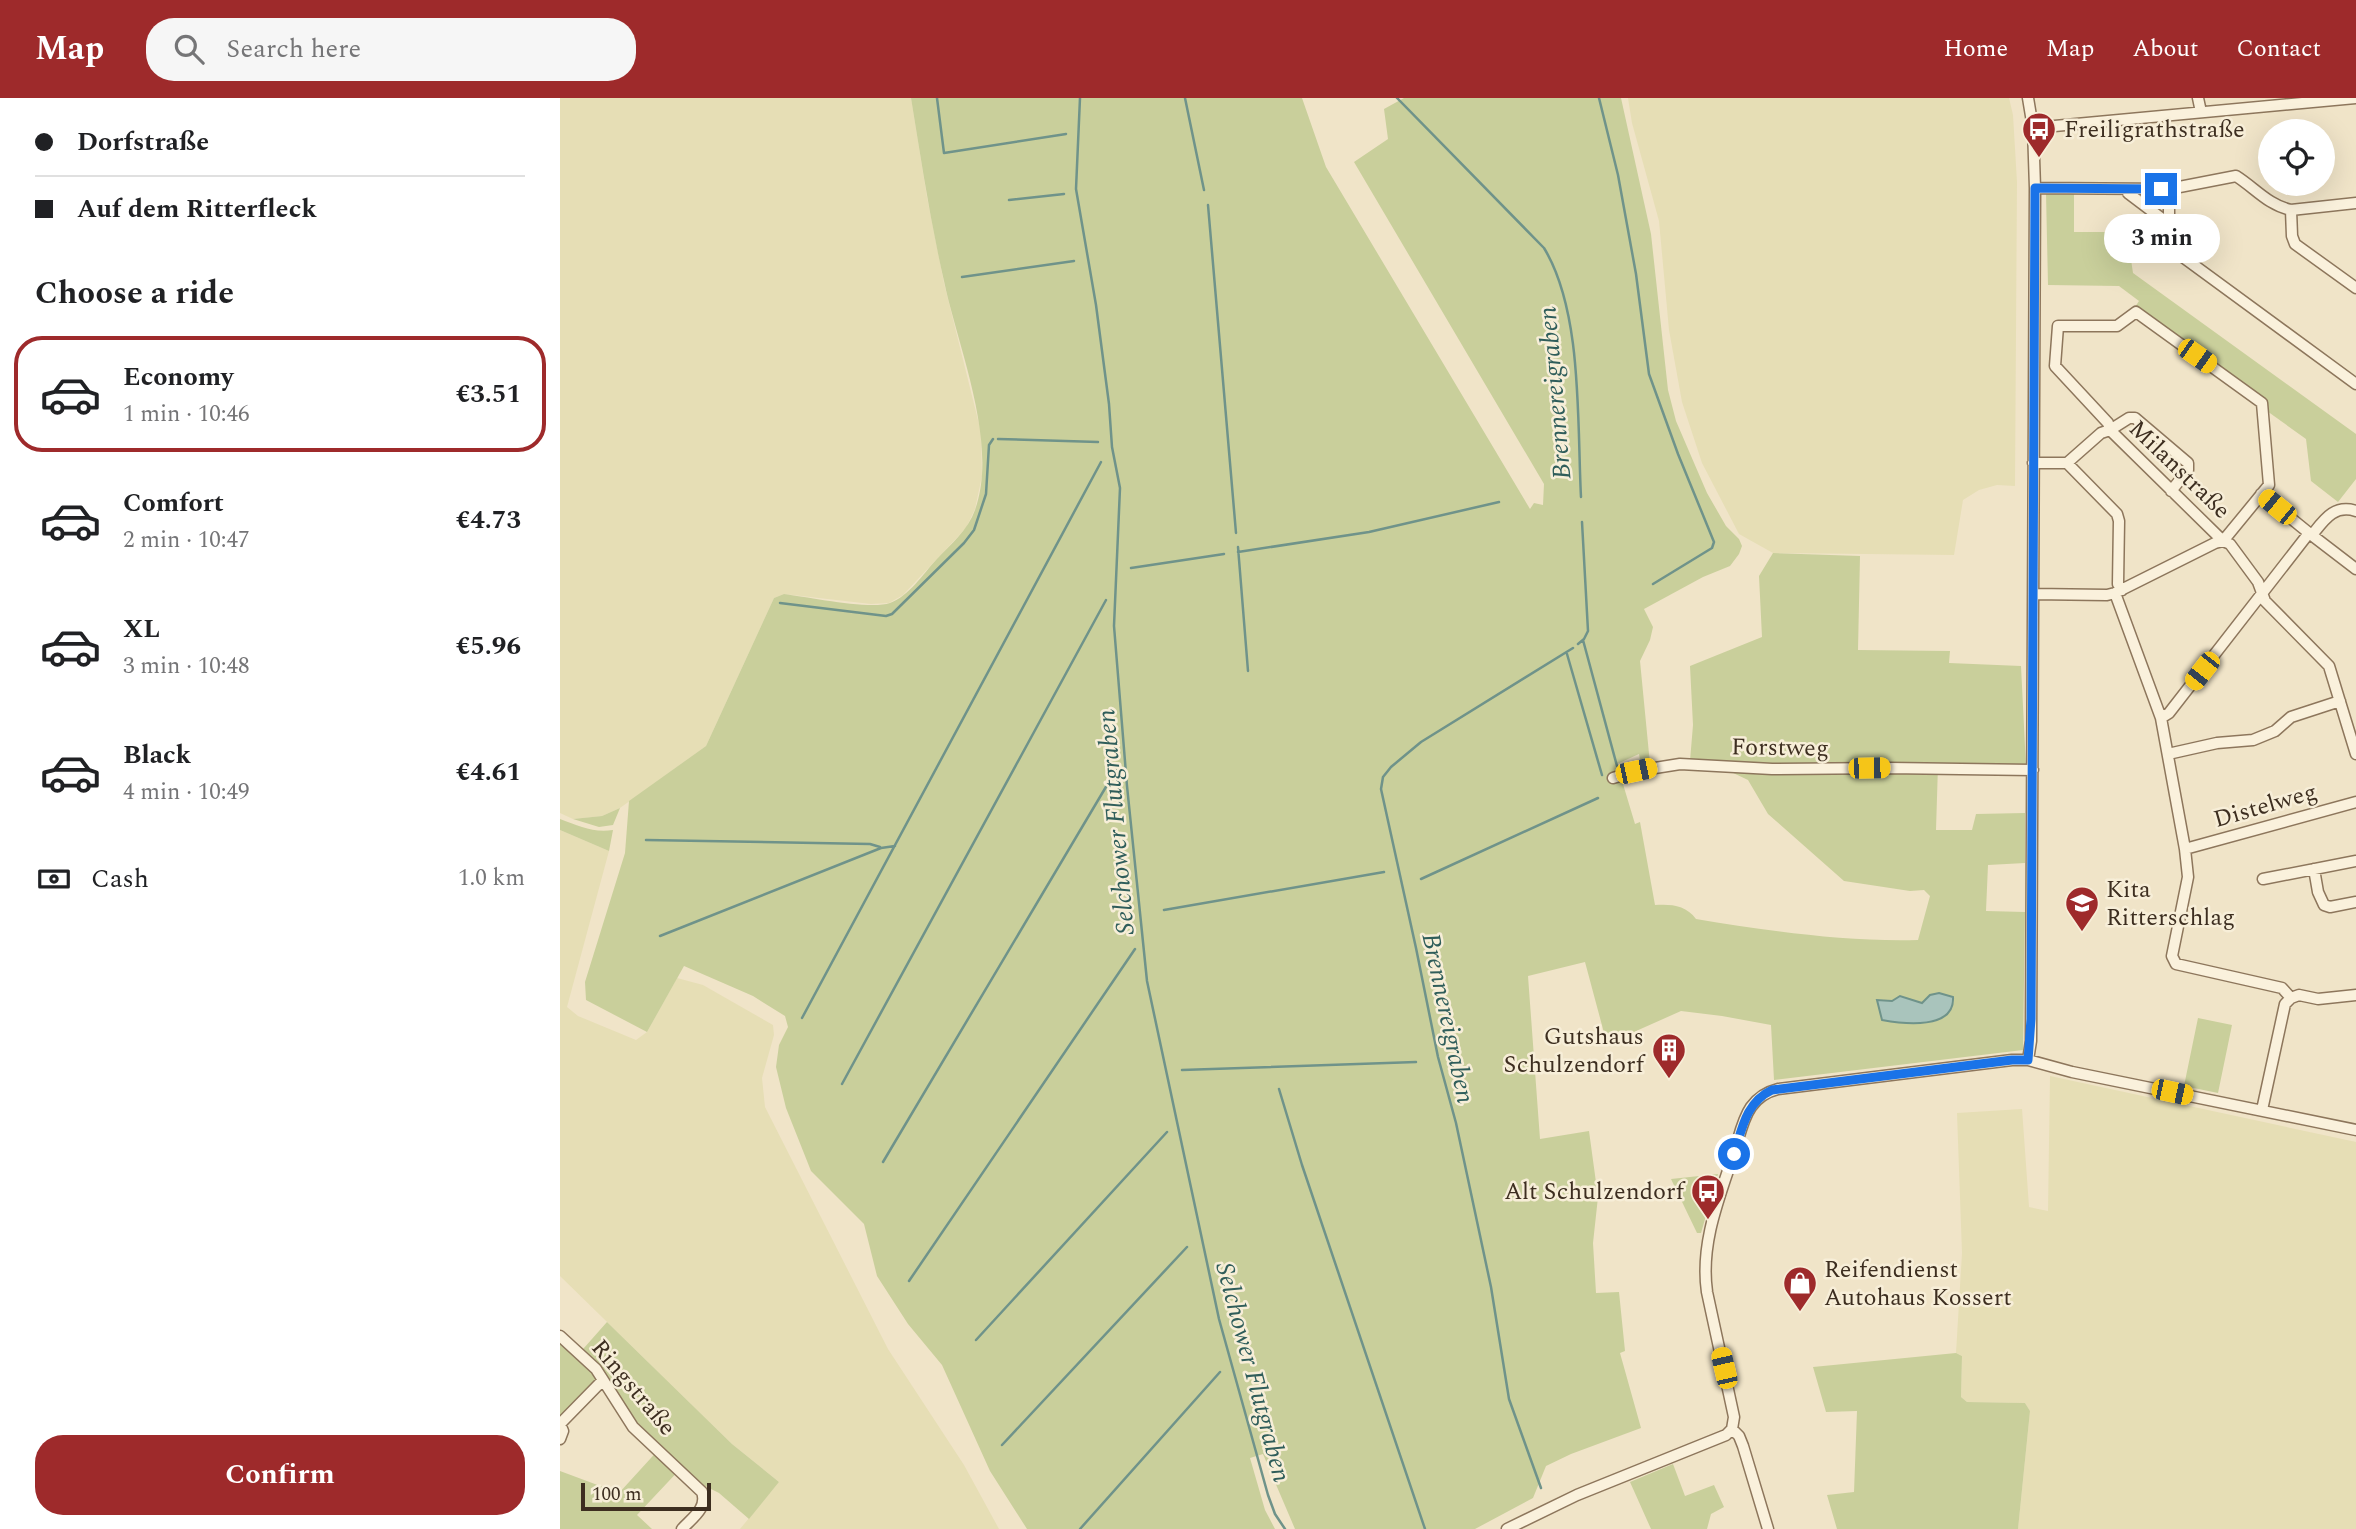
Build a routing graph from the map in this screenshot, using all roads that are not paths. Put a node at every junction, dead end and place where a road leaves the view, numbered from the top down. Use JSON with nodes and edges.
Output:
{"nodes":[{"id":1,"x":2028,"y":98,"type":"edge"},
{"id":2,"x":2198,"y":98,"type":"edge"},
{"id":3,"x":2356,"y":98,"type":"edge"},
{"id":4,"x":2201,"y":112,"type":"junction"},
{"id":5,"x":2033,"y":128,"type":"junction"},
{"id":6,"x":2035,"y":188,"type":"junction"},
{"id":7,"x":2127,"y":189,"type":"junction"},
{"id":8,"x":2169,"y":189,"type":"junction"},
{"id":9,"x":2356,"y":203,"type":"edge"},
{"id":10,"x":2291,"y":209,"type":"junction"},
{"id":11,"x":2169,"y":224,"type":"junction"},
{"id":12,"x":2356,"y":288,"type":"edge"},
{"id":13,"x":2356,"y":384,"type":"edge"},
{"id":14,"x":2110,"y":430,"type":"junction"},
{"id":15,"x":2033,"y":463,"type":"junction"},
{"id":16,"x":2067,"y":463,"type":"junction"},
{"id":17,"x":2171,"y":491,"type":"junction"},
{"id":18,"x":2261,"y":494,"type":"junction"},
{"id":19,"x":2356,"y":511,"type":"edge"},
{"id":20,"x":2310,"y":534,"type":"junction"},
{"id":21,"x":2223,"y":541,"type":"junction"},
{"id":22,"x":2356,"y":569,"type":"edge"},
{"id":23,"x":2118,"y":592,"type":"junction"},
{"id":24,"x":2032,"y":594,"type":"junction"},
{"id":25,"x":2262,"y":596,"type":"junction"},
{"id":26,"x":2340,"y":701,"type":"junction"},
{"id":27,"x":2161,"y":718,"type":"junction"},
{"id":28,"x":2168,"y":754,"type":"junction"},
{"id":29,"x":2356,"y":754,"type":"edge"},
{"id":30,"x":2033,"y":770,"type":"junction"},
{"id":31,"x":1613,"y":778,"type":"dead end"},
{"id":32,"x":2356,"y":802,"type":"edge"},
{"id":33,"x":2185,"y":849,"type":"junction"},
{"id":34,"x":2356,"y":861,"type":"edge"},
{"id":35,"x":2314,"y":869,"type":"junction"},
{"id":36,"x":2263,"y":879,"type":"dead end"},
{"id":37,"x":2356,"y":902,"type":"edge"},
{"id":38,"x":2356,"y":995,"type":"edge"},
{"id":39,"x":2291,"y":998,"type":"junction"},
{"id":40,"x":2028,"y":1060,"type":"junction"},
{"id":41,"x":2262,"y":1110,"type":"junction"},
{"id":42,"x":2356,"y":1130,"type":"edge"},
{"id":43,"x":560,"y":1336,"type":"edge"},
{"id":44,"x":603,"y":1380,"type":"junction"},
{"id":45,"x":560,"y":1424,"type":"edge"},
{"id":46,"x":1732,"y":1429,"type":"junction"},
{"id":47,"x":560,"y":1439,"type":"edge"},
{"id":48,"x":682,"y":1529,"type":"edge"},
{"id":49,"x":1507,"y":1529,"type":"edge"},
{"id":50,"x":1768,"y":1529,"type":"edge"}],
"edges":[{"from":1,"to":5,"type":"street"},
{"from":2,"to":4,"type":"street"},
{"from":3,"to":4,"type":"street"},
{"from":4,"to":5,"type":"street"},
{"from":5,"to":6,"type":"street"},
{"from":6,"to":7,"type":"street"},
{"from":6,"to":15,"type":"street"},
{"from":7,"to":8,"type":"street"},
{"from":7,"to":11,"type":"street"},
{"from":8,"to":10,"type":"street"},
{"from":8,"to":11,"type":"street"},
{"from":9,"to":10,"type":"street"},
{"from":10,"to":12,"type":"street"},
{"from":11,"to":13,"type":"street"},
{"from":14,"to":16,"type":"street","name":"Milanstraße"},
{"from":14,"to":17,"type":"street","name":"Milanstraße"},
{"from":14,"to":17,"type":"street"},
{"from":14,"to":18,"type":"street"},
{"from":15,"to":16,"type":"street"},
{"from":15,"to":24,"type":"street"},
{"from":16,"to":23,"type":"street"},
{"from":17,"to":21,"type":"street","name":"Milanstraße"},
{"from":18,"to":20,"type":"street"},
{"from":18,"to":21,"type":"street"},
{"from":19,"to":20,"type":"street"},
{"from":20,"to":22,"type":"street"},
{"from":20,"to":25,"type":"street"},
{"from":21,"to":23,"type":"street"},
{"from":21,"to":25,"type":"street","name":"Milanstraße"},
{"from":23,"to":24,"type":"street"},
{"from":23,"to":27,"type":"street"},
{"from":24,"to":30,"type":"street"},
{"from":25,"to":26,"type":"street","name":"Milanstraße"},
{"from":25,"to":27,"type":"street"},
{"from":26,"to":28,"type":"street"},
{"from":26,"to":29,"type":"street","name":"Milanstraße"},
{"from":27,"to":28,"type":"street"},
{"from":28,"to":33,"type":"street"},
{"from":30,"to":31,"type":"street","name":"Forstweg"},
{"from":30,"to":40,"type":"street"},
{"from":32,"to":33,"type":"street","name":"Distelweg"},
{"from":33,"to":39,"type":"street"},
{"from":34,"to":35,"type":"street"},
{"from":35,"to":36,"type":"street"},
{"from":35,"to":37,"type":"street"},
{"from":38,"to":39,"type":"street"},
{"from":39,"to":41,"type":"street"},
{"from":40,"to":41,"type":"street"},
{"from":40,"to":46,"type":"street"},
{"from":41,"to":42,"type":"street"},
{"from":43,"to":44,"type":"street","name":"Ringstraße"},
{"from":44,"to":45,"type":"street"},
{"from":44,"to":48,"type":"street","name":"Ringstraße"},
{"from":45,"to":47,"type":"street"},
{"from":46,"to":49,"type":"street"},
{"from":46,"to":50,"type":"street"}]}
